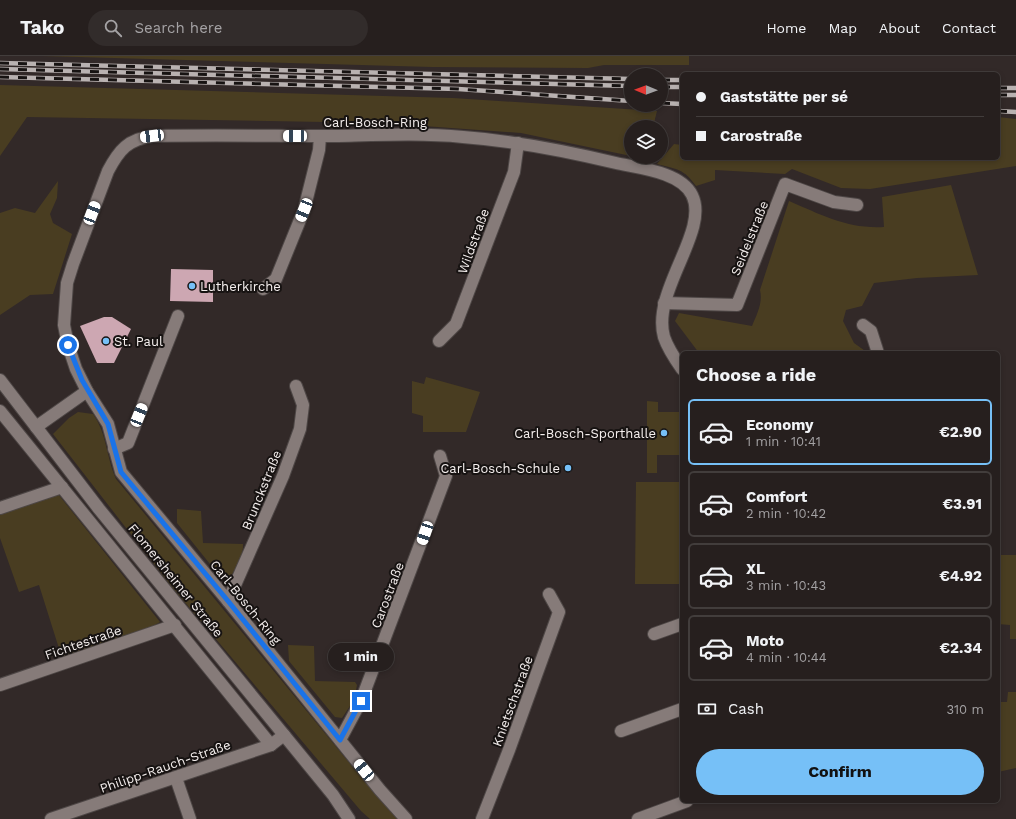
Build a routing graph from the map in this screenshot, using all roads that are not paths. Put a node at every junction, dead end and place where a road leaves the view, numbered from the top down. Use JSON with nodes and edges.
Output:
{"nodes":[{"id":1,"x":320,"y":136,"type":"junction"},
{"id":2,"x":518,"y":143,"type":"junction"},
{"id":3,"x":857,"y":205,"type":"dead end"},
{"id":4,"x":263,"y":289,"type":"dead end"},
{"id":5,"x":664,"y":303,"type":"junction"},
{"id":6,"x":178,"y":316,"type":"dead end"},
{"id":7,"x":863,"y":325,"type":"dead end"},
{"id":8,"x":439,"y":341,"type":"dead end"},
{"id":9,"x":877,"y":351,"type":"edge"},
{"id":10,"x":680,"y":366,"type":"edge"},
{"id":11,"x":2,"y":384,"type":"edge"},
{"id":12,"x":296,"y":386,"type":"dead end"},
{"id":13,"x":87,"y":390,"type":"junction"},
{"id":14,"x":0,"y":411,"type":"edge"},
{"id":15,"x":36,"y":427,"type":"junction"},
{"id":16,"x":114,"y":449,"type":"junction"},
{"id":17,"x":440,"y":456,"type":"dead end"},
{"id":18,"x":62,"y":488,"type":"junction"},
{"id":19,"x":0,"y":508,"type":"edge"},
{"id":20,"x":549,"y":594,"type":"dead end"},
{"id":21,"x":228,"y":601,"type":"junction"},
{"id":22,"x":175,"y":625,"type":"junction"},
{"id":23,"x":680,"y":625,"type":"edge"},
{"id":24,"x":654,"y":634,"type":"dead end"},
{"id":25,"x":0,"y":685,"type":"edge"},
{"id":26,"x":680,"y":710,"type":"edge"},
{"id":27,"x":621,"y":731,"type":"dead end"},
{"id":28,"x":284,"y":735,"type":"junction"},
{"id":29,"x":340,"y":740,"type":"junction"},
{"id":30,"x":271,"y":745,"type":"junction"},
{"id":31,"x":176,"y":778,"type":"junction"},
{"id":32,"x":333,"y":796,"type":"junction"},
{"id":33,"x":682,"y":803,"type":"edge"},
{"id":34,"x":51,"y":819,"type":"edge"},
{"id":35,"x":190,"y":819,"type":"edge"},
{"id":36,"x":349,"y":819,"type":"edge"},
{"id":37,"x":359,"y":819,"type":"edge"},
{"id":38,"x":406,"y":819,"type":"edge"},
{"id":39,"x":482,"y":819,"type":"edge"},
{"id":40,"x":638,"y":819,"type":"edge"}],
"edges":[{"from":1,"to":2,"type":"street","name":"Carl-Bosch-Ring"},
{"from":1,"to":4,"type":"street"},
{"from":1,"to":13,"type":"street","name":"Carl-Bosch-Ring"},
{"from":2,"to":5,"type":"street","name":"Carl-Bosch-Ring"},
{"from":2,"to":8,"type":"street","name":"Wildstraße"},
{"from":3,"to":5,"type":"street","name":"Seidelstraße"},
{"from":5,"to":10,"type":"street","name":"Carl-Bosch-Ring"},
{"from":6,"to":16,"type":"street"},
{"from":7,"to":9,"type":"street"},
{"from":11,"to":15,"type":"street","name":"Flomersheimer Straße"},
{"from":12,"to":21,"type":"street","name":"Brunckstraße"},
{"from":13,"to":15,"type":"street"},
{"from":13,"to":16,"type":"street","name":"Carl-Bosch-Ring"},
{"from":14,"to":18,"type":"street"},
{"from":15,"to":28,"type":"street","name":"Flomersheimer Straße"},
{"from":16,"to":21,"type":"street","name":"Carl-Bosch-Ring"},
{"from":17,"to":29,"type":"street","name":"Carostraße"},
{"from":18,"to":19,"type":"street"},
{"from":18,"to":22,"type":"street"},
{"from":20,"to":39,"type":"street","name":"Knietschstraße"},
{"from":21,"to":29,"type":"street","name":"Carl-Bosch-Ring"},
{"from":22,"to":25,"type":"street","name":"Fichtestraße"},
{"from":22,"to":30,"type":"street"},
{"from":23,"to":24,"type":"street"},
{"from":26,"to":27,"type":"street"},
{"from":28,"to":30,"type":"street","name":"Philipp-Rauch-Straße"},
{"from":28,"to":32,"type":"street","name":"Flomersheimer Straße"},
{"from":29,"to":38,"type":"street","name":"Carl-Bosch-Ring"},
{"from":30,"to":31,"type":"street","name":"Philipp-Rauch-Straße"},
{"from":31,"to":34,"type":"street","name":"Philipp-Rauch-Straße"},
{"from":31,"to":35,"type":"street"},
{"from":32,"to":36,"type":"street","name":"Flomersheimer Straße"},
{"from":32,"to":37,"type":"street","name":"Flomersheimer Straße"},
{"from":33,"to":40,"type":"street"}]}
